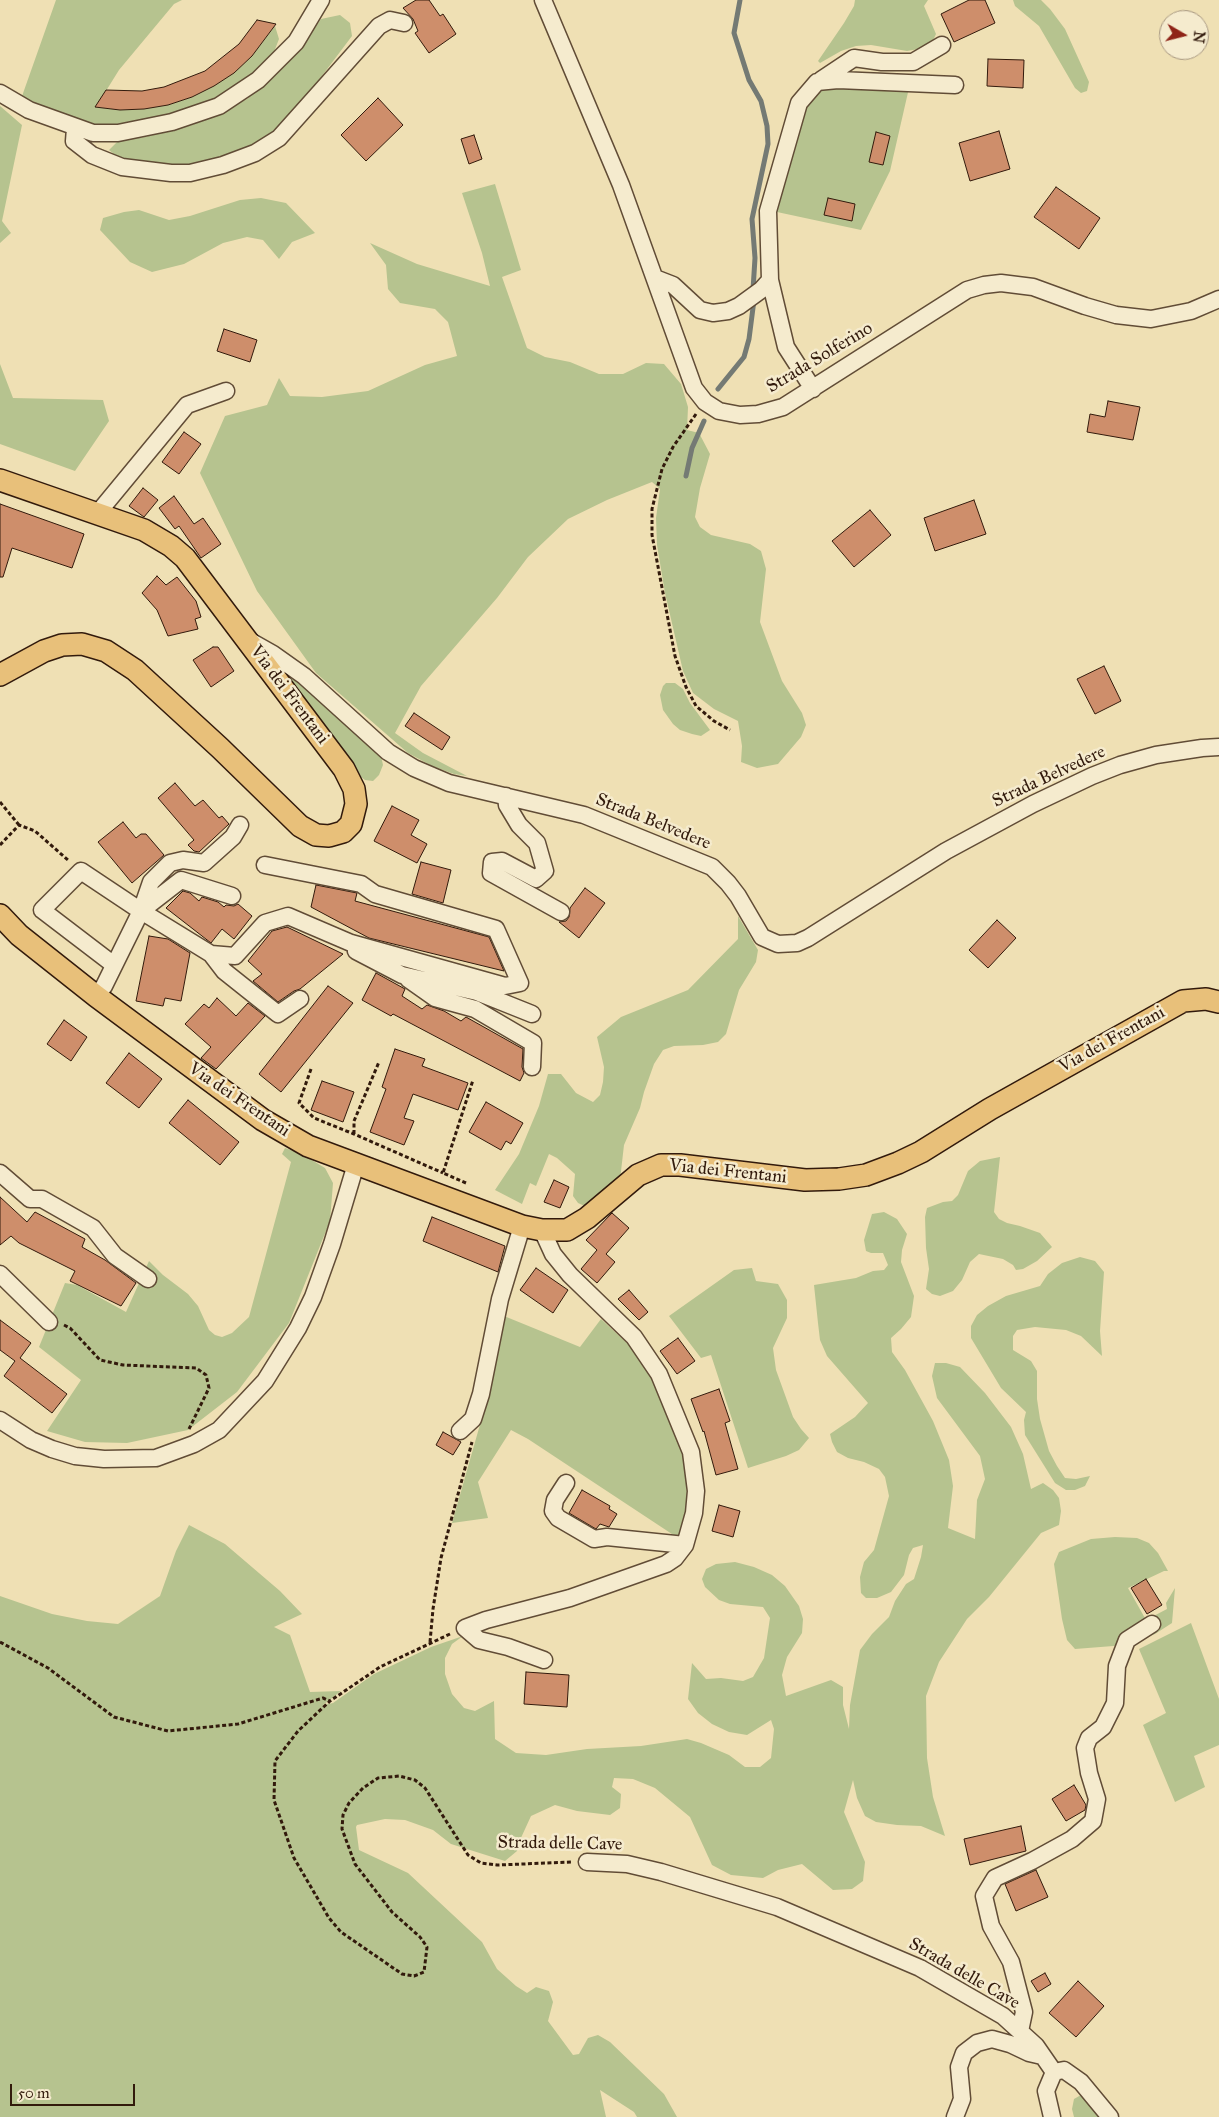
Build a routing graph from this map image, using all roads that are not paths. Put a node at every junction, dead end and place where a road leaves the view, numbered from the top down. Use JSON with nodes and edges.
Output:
{"nodes":[{"id":1,"x":321,"y":0,"type":"edge"},
{"id":2,"x":543,"y":0,"type":"edge"},
{"id":3,"x":404,"y":23,"type":"dead end"},
{"id":4,"x":942,"y":45,"type":"dead end"},
{"id":5,"x":817,"y":82,"type":"junction"},
{"id":6,"x":955,"y":85,"type":"dead end"},
{"id":7,"x":0,"y":93,"type":"edge"},
{"id":8,"x":75,"y":128,"type":"junction"},
{"id":9,"x":655,"y":278,"type":"junction"},
{"id":10,"x":770,"y":280,"type":"junction"},
{"id":11,"x":1219,"y":299,"type":"edge"},
{"id":12,"x":813,"y":389,"type":"junction"},
{"id":13,"x":226,"y":391,"type":"dead end"},
{"id":14,"x":0,"y":480,"type":"edge"},
{"id":15,"x":97,"y":514,"type":"junction"},
{"id":16,"x":247,"y":639,"type":"junction"},
{"id":17,"x":0,"y":675,"type":"edge"},
{"id":18,"x":1219,"y":747,"type":"edge"},
{"id":19,"x":506,"y":796,"type":"junction"},
{"id":20,"x":240,"y":826,"type":"dead end"},
{"id":21,"x":265,"y":865,"type":"dead end"},
{"id":22,"x":232,"y":896,"type":"dead end"},
{"id":23,"x":141,"y":911,"type":"junction"},
{"id":24,"x":561,"y":912,"type":"dead end"},
{"id":25,"x":0,"y":915,"type":"edge"},
{"id":26,"x":351,"y":943,"type":"junction"},
{"id":27,"x":211,"y":954,"type":"junction"},
{"id":28,"x":114,"y":965,"type":"junction"},
{"id":29,"x":402,"y":975,"type":"junction"},
{"id":30,"x":96,"y":996,"type":"junction"},
{"id":31,"x":300,"y":999,"type":"dead end"},
{"id":32,"x":1219,"y":1002,"type":"edge"},
{"id":33,"x":532,"y":1014,"type":"dead end"},
{"id":34,"x":532,"y":1067,"type":"dead end"},
{"id":35,"x":356,"y":1164,"type":"junction"},
{"id":36,"x":0,"y":1173,"type":"edge"},
{"id":37,"x":532,"y":1228,"type":"junction"},
{"id":38,"x":0,"y":1274,"type":"edge"},
{"id":39,"x":148,"y":1279,"type":"dead end"},
{"id":40,"x":49,"y":1322,"type":"road end"},
{"id":41,"x":0,"y":1420,"type":"edge"},
{"id":42,"x":460,"y":1432,"type":"dead end"},
{"id":43,"x":566,"y":1482,"type":"dead end"},
{"id":44,"x":685,"y":1545,"type":"junction"},
{"id":45,"x":1152,"y":1624,"type":"dead end"},
{"id":46,"x":544,"y":1660,"type":"dead end"},
{"id":47,"x":587,"y":1862,"type":"road end"},
{"id":48,"x":1020,"y":2031,"type":"junction"},
{"id":49,"x":1042,"y":2056,"type":"junction"},
{"id":50,"x":1054,"y":2072,"type":"junction"},
{"id":51,"x":955,"y":2117,"type":"edge"},
{"id":52,"x":1052,"y":2117,"type":"edge"},
{"id":53,"x":1110,"y":2117,"type":"edge"}],
"edges":[{"from":1,"to":8,"type":"street"},
{"from":2,"to":9,"type":"street"},
{"from":3,"to":8,"type":"street"},
{"from":4,"to":5,"type":"street"},
{"from":5,"to":6,"type":"street"},
{"from":5,"to":10,"type":"street"},
{"from":7,"to":8,"type":"street"},
{"from":9,"to":10,"type":"street"},
{"from":9,"to":12,"type":"street","name":"Strada Solferino"},
{"from":10,"to":12,"type":"street"},
{"from":11,"to":12,"type":"street","name":"Strada Solferino"},
{"from":13,"to":15,"type":"street"},
{"from":14,"to":15,"type":"main road","name":"Via dei Frentani"},
{"from":15,"to":16,"type":"main road","name":"Via dei Frentani"},
{"from":16,"to":17,"type":"main road","name":"Via dei Frentani"},
{"from":16,"to":19,"type":"street","name":"Strada Belvedere"},
{"from":18,"to":19,"type":"street","name":"Strada Belvedere"},
{"from":19,"to":24,"type":"street"},
{"from":20,"to":23,"type":"street"},
{"from":21,"to":26,"type":"street"},
{"from":22,"to":23,"type":"street"},
{"from":23,"to":27,"type":"street"},
{"from":23,"to":28,"type":"street"},
{"from":23,"to":28,"type":"street"},
{"from":25,"to":30,"type":"main road","name":"Via dei Frentani"},
{"from":26,"to":27,"type":"street"},
{"from":26,"to":29,"type":"street"},
{"from":27,"to":31,"type":"street"},
{"from":28,"to":30,"type":"street"},
{"from":29,"to":33,"type":"street"},
{"from":29,"to":34,"type":"street"},
{"from":30,"to":35,"type":"main road","name":"Via dei Frentani"},
{"from":32,"to":37,"type":"main road","name":"Via dei Frentani"},
{"from":35,"to":37,"type":"main road","name":"Via dei Frentani"},
{"from":35,"to":41,"type":"street"},
{"from":36,"to":39,"type":"street"},
{"from":37,"to":42,"type":"street"},
{"from":37,"to":44,"type":"street"},
{"from":38,"to":40,"type":"street"},
{"from":43,"to":44,"type":"street"},
{"from":44,"to":46,"type":"street"},
{"from":45,"to":48,"type":"street"},
{"from":47,"to":48,"type":"street","name":"Strada delle Cave"},
{"from":48,"to":49,"type":"street","name":"Strada delle Cave"},
{"from":49,"to":50,"type":"street","name":"Strada delle Cave"},
{"from":49,"to":51,"type":"street"},
{"from":50,"to":52,"type":"street"},
{"from":50,"to":53,"type":"street"}]}
